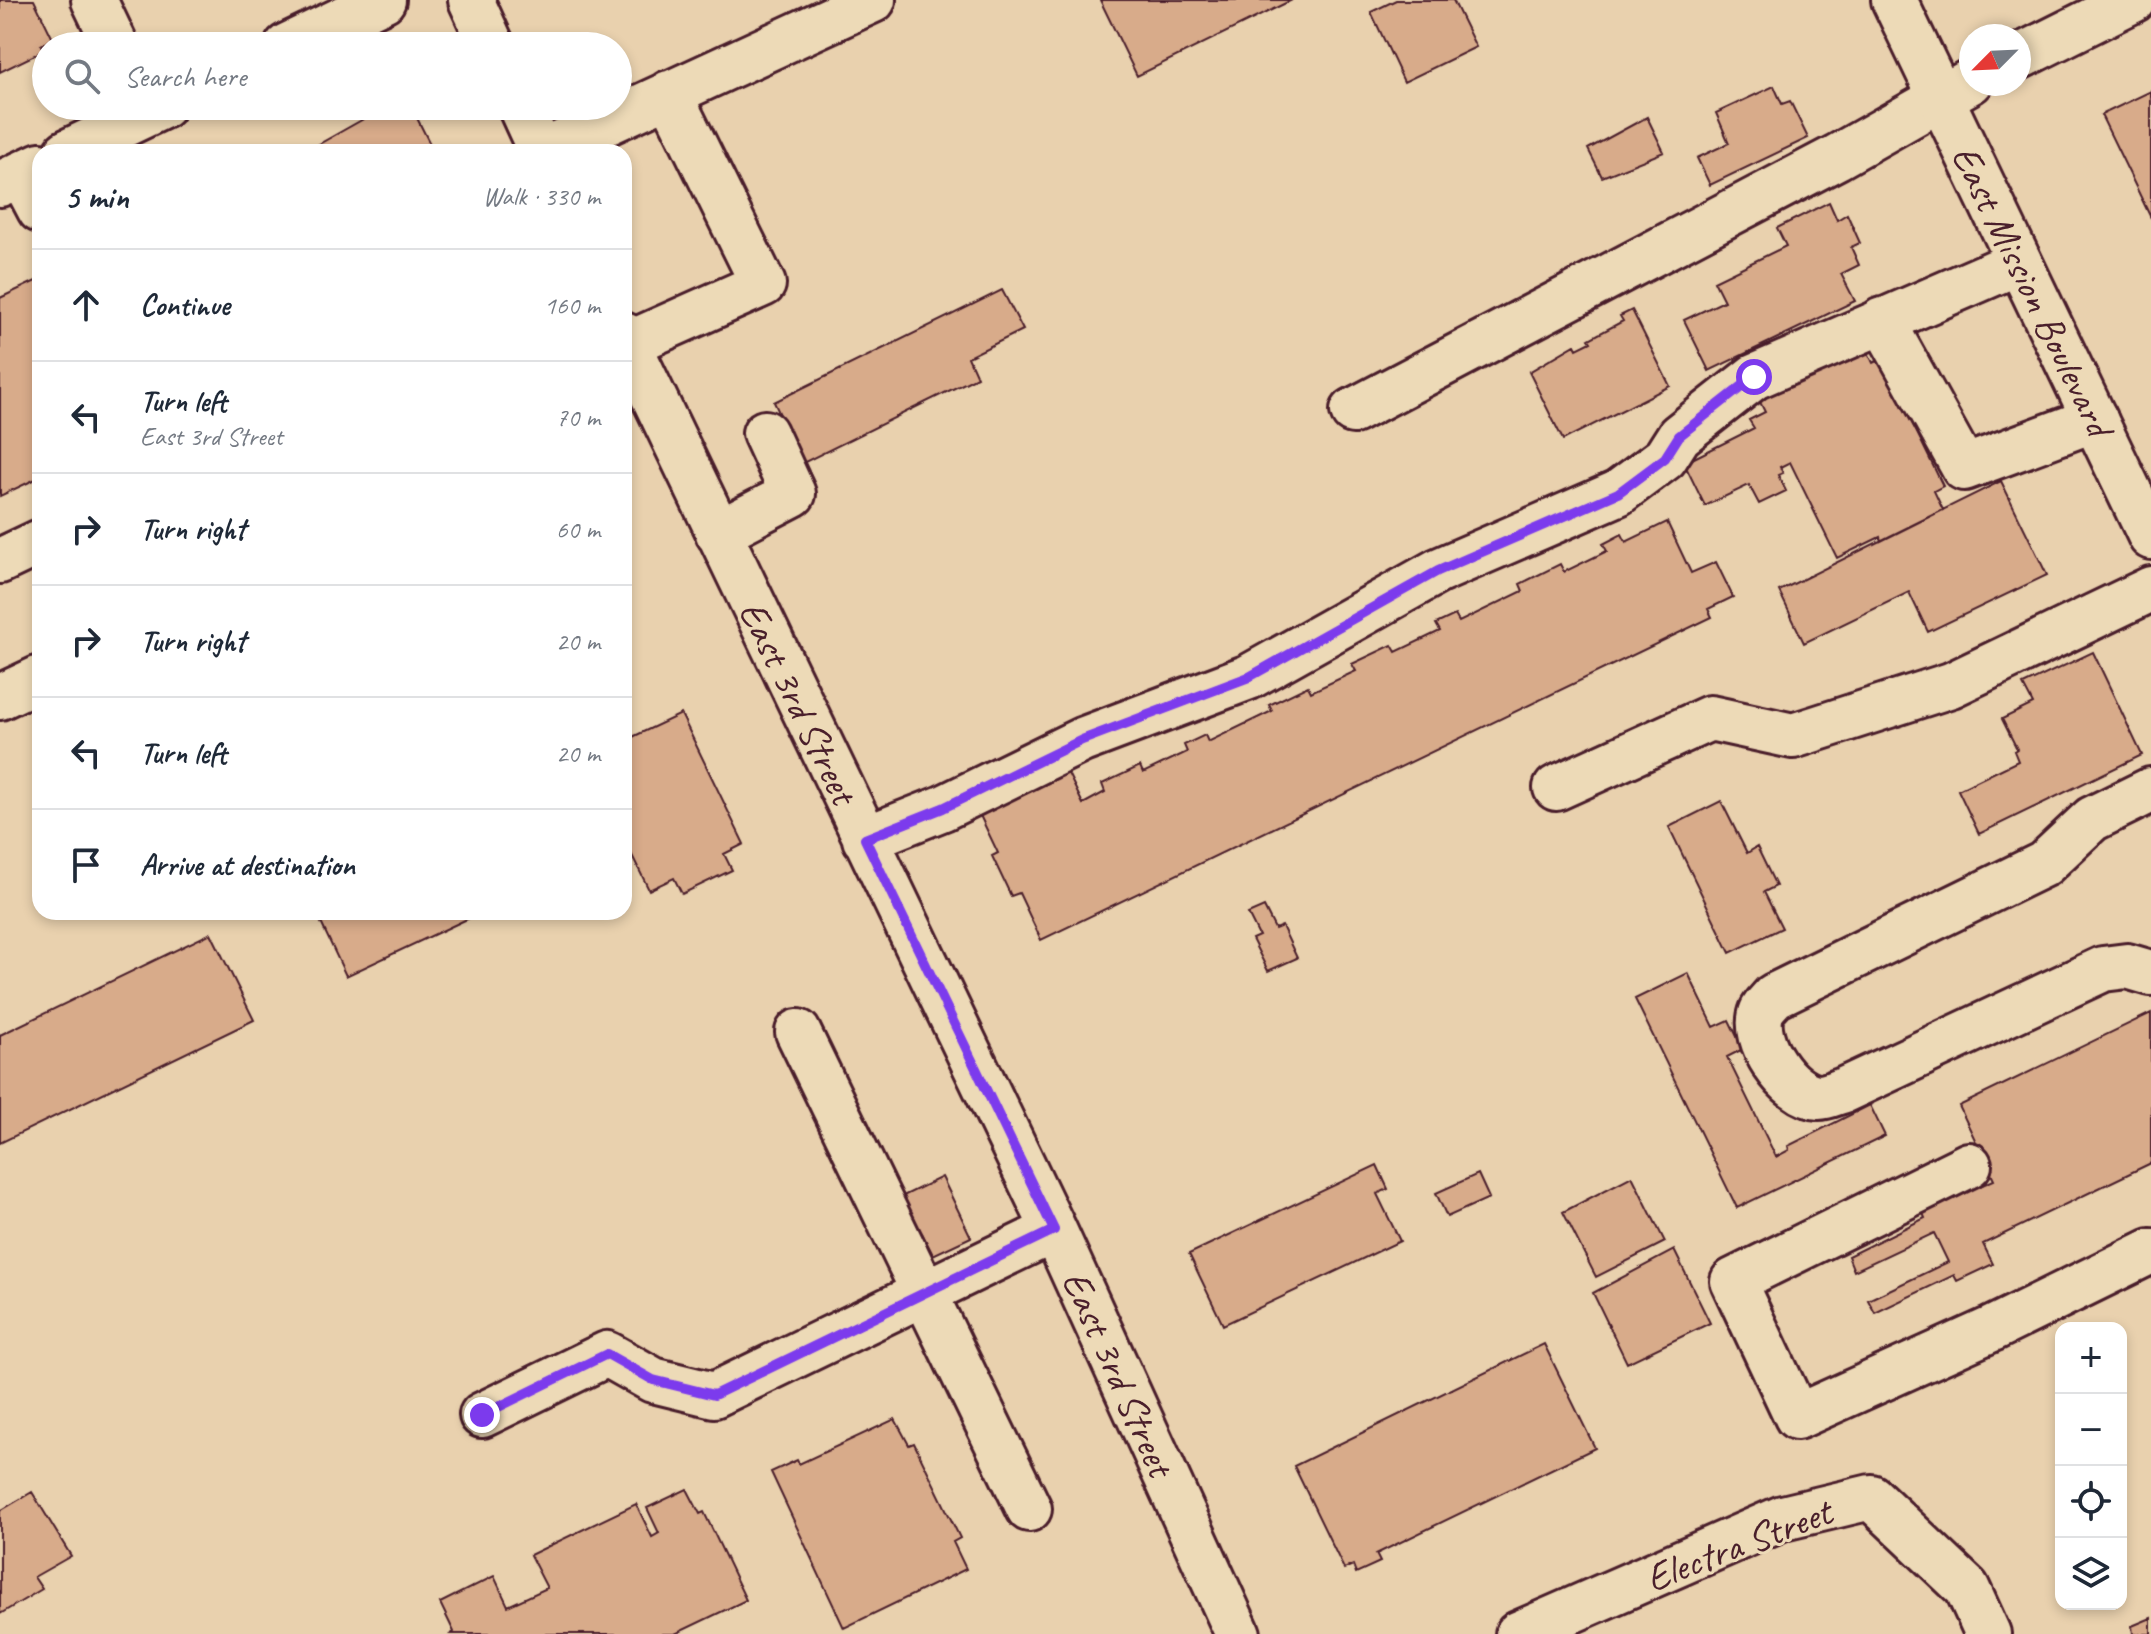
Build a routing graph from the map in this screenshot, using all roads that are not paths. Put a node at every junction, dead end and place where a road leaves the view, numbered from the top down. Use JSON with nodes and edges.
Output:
{"nodes":[{"id":1,"x":94,"y":0,"type":"edge"},
{"id":2,"x":383,"y":0,"type":"edge"},
{"id":3,"x":471,"y":0,"type":"edge"},
{"id":4,"x":873,"y":0,"type":"edge"},
{"id":5,"x":1894,"y":0,"type":"edge"},
{"id":6,"x":2133,"y":0,"type":"edge"},
{"id":7,"x":109,"y":32,"type":"edge"},
{"id":8,"x":316,"y":32,"type":"edge"},
{"id":9,"x":486,"y":32,"type":"edge"},
{"id":10,"x":2031,"y":51,"type":"edge"},
{"id":11,"x":1956,"y":89,"type":"edge"},
{"id":12,"x":669,"y":93,"type":"junction"},
{"id":13,"x":632,"y":110,"type":"edge"},
{"id":14,"x":129,"y":120,"type":"edge"},
{"id":15,"x":527,"y":120,"type":"edge"},
{"id":16,"x":611,"y":120,"type":"edge"},
{"id":17,"x":82,"y":144,"type":"edge"},
{"id":18,"x":538,"y":144,"type":"edge"},
{"id":19,"x":559,"y":144,"type":"edge"},
{"id":20,"x":2019,"y":262,"type":"junction"},
{"id":21,"x":1882,"y":320,"type":"junction"},
{"id":22,"x":632,"y":338,"type":"edge"},
{"id":23,"x":632,"y":373,"type":"edge"},
{"id":24,"x":636,"y":395,"type":"edge"},
{"id":25,"x":1353,"y":411,"type":"dead end"},
{"id":26,"x":2095,"y":419,"type":"junction"},
{"id":27,"x":765,"y":433,"type":"dead end"},
{"id":28,"x":2139,"y":480,"type":"edge"},
{"id":29,"x":718,"y":533,"type":"junction"},
{"id":30,"x":2151,"y":537,"type":"edge"},
{"id":31,"x":32,"y":546,"type":"edge"},
{"id":32,"x":0,"y":561,"type":"edge"},
{"id":33,"x":2151,"y":589,"type":"edge"},
{"id":34,"x":32,"y":682,"type":"edge"},
{"id":35,"x":0,"y":697,"type":"edge"},
{"id":36,"x":1556,"y":788,"type":"dead end"},
{"id":37,"x":2151,"y":790,"type":"edge"},
{"id":38,"x":865,"y":839,"type":"junction"},
{"id":39,"x":2151,"y":973,"type":"edge"},
{"id":40,"x":798,"y":1032,"type":"dead end"},
{"id":41,"x":1969,"y":1165,"type":"dead end"},
{"id":42,"x":1054,"y":1230,"type":"junction"},
{"id":43,"x":2151,"y":1251,"type":"edge"},
{"id":44,"x":923,"y":1295,"type":"junction"},
{"id":45,"x":482,"y":1415,"type":"dead end"},
{"id":46,"x":1029,"y":1509,"type":"dead end"},
{"id":47,"x":1238,"y":1634,"type":"edge"},
{"id":48,"x":1518,"y":1634,"type":"edge"},
{"id":49,"x":1988,"y":1634,"type":"edge"}],
"edges":[{"from":1,"to":7,"type":"street"},
{"from":2,"to":8,"type":"street"},
{"from":3,"to":9,"type":"street"},
{"from":4,"to":12,"type":"street"},
{"from":5,"to":11,"type":"street","name":"East Mission Boulevard"},
{"from":6,"to":10,"type":"street"},
{"from":11,"to":20,"type":"street","name":"East Mission Boulevard"},
{"from":11,"to":25,"type":"street"},
{"from":12,"to":13,"type":"street"},
{"from":12,"to":22,"type":"street"},
{"from":14,"to":17,"type":"street"},
{"from":15,"to":18,"type":"street"},
{"from":16,"to":19,"type":"street"},
{"from":20,"to":21,"type":"street"},
{"from":20,"to":26,"type":"street","name":"East Mission Boulevard"},
{"from":21,"to":26,"type":"street"},
{"from":21,"to":38,"type":"street"},
{"from":23,"to":24,"type":"street","name":"East 3rd Street"},
{"from":24,"to":29,"type":"street","name":"East 3rd Street"},
{"from":26,"to":28,"type":"street","name":"East Mission Boulevard"},
{"from":27,"to":29,"type":"street"},
{"from":28,"to":30,"type":"street","name":"East Mission Boulevard"},
{"from":29,"to":38,"type":"street","name":"East 3rd Street"},
{"from":31,"to":32,"type":"street"},
{"from":33,"to":36,"type":"street"},
{"from":34,"to":35,"type":"street"},
{"from":37,"to":39,"type":"street"},
{"from":38,"to":42,"type":"street","name":"East 3rd Street"},
{"from":40,"to":44,"type":"street"},
{"from":41,"to":43,"type":"street"},
{"from":42,"to":44,"type":"street"},
{"from":42,"to":47,"type":"street","name":"East 3rd Street"},
{"from":44,"to":45,"type":"street"},
{"from":44,"to":46,"type":"street"},
{"from":48,"to":49,"type":"street","name":"Electra Street"}]}
